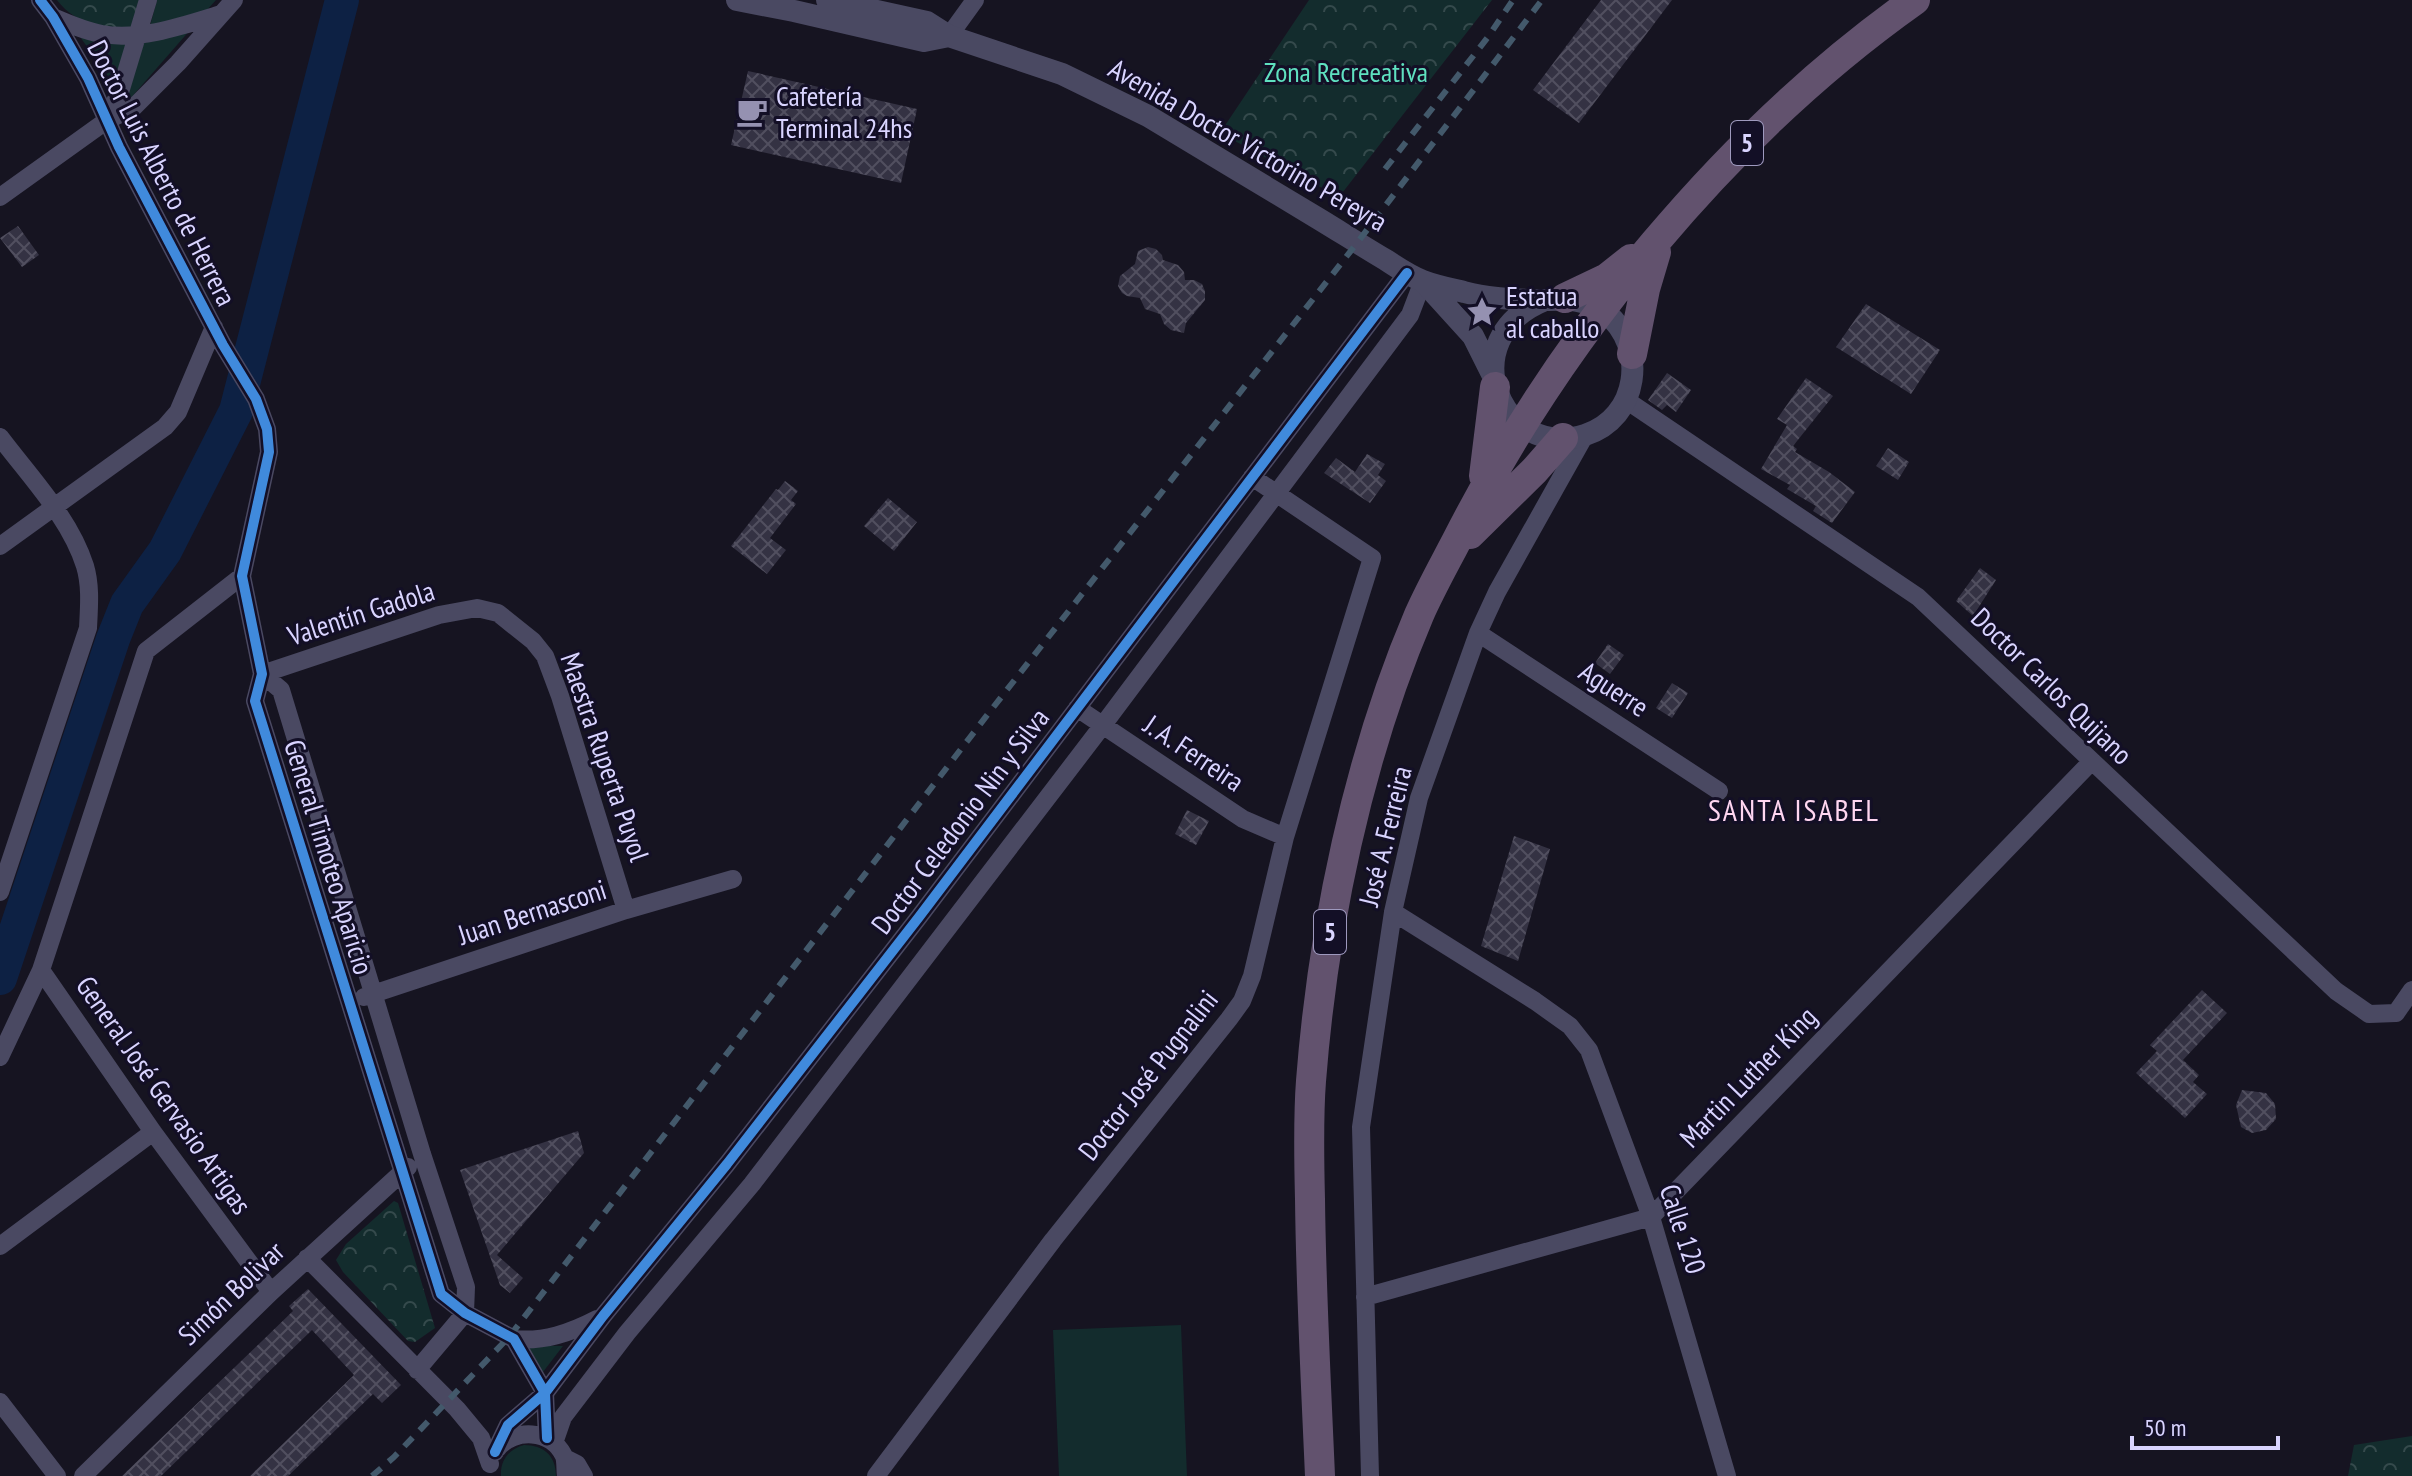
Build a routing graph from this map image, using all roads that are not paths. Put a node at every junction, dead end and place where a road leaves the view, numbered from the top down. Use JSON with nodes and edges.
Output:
{"nodes":[{"id":1,"x":40,"y":0,"type":"edge"},
{"id":2,"x":148,"y":0,"type":"edge"},
{"id":3,"x":737,"y":0,"type":"edge"},
{"id":4,"x":827,"y":0,"type":"edge"},
{"id":5,"x":975,"y":0,"type":"edge"},
{"id":6,"x":1915,"y":0,"type":"edge"},
{"id":7,"x":229,"y":6,"type":"edge"},
{"id":8,"x":53,"y":17,"type":"junction"},
{"id":9,"x":138,"y":34,"type":"junction"},
{"id":10,"x":949,"y":36,"type":"junction"},
{"id":11,"x":106,"y":121,"type":"junction"},
{"id":12,"x":0,"y":197,"type":"edge"},
{"id":13,"x":1661,"y":235,"type":"junction"},
{"id":14,"x":1415,"y":277,"type":"junction"},
{"id":15,"x":1555,"y":299,"type":"junction"},
{"id":16,"x":1603,"y":310,"type":"junction"},
{"id":17,"x":214,"y":327,"type":"junction"},
{"id":18,"x":223,"y":345,"type":"joint"},
{"id":19,"x":1632,"y":354,"type":"junction"},
{"id":20,"x":1494,"y":382,"type":"junction"},
{"id":21,"x":1626,"y":400,"type":"junction"},
{"id":22,"x":1521,"y":425,"type":"junction"},
{"id":23,"x":0,"y":437,"type":"edge"},
{"id":24,"x":1574,"y":437,"type":"junction"},
{"id":25,"x":1252,"y":477,"type":"junction"},
{"id":26,"x":1483,"y":489,"type":"junction"},
{"id":27,"x":1276,"y":494,"type":"junction"},
{"id":28,"x":54,"y":508,"type":"junction"},
{"id":29,"x":0,"y":546,"type":"edge"},
{"id":30,"x":1449,"y":556,"type":"junction"},
{"id":31,"x":242,"y":576,"type":"junction"},
{"id":32,"x":477,"y":608,"type":"joint"},
{"id":33,"x":1478,"y":633,"type":"junction"},
{"id":34,"x":262,"y":674,"type":"junction"},
{"id":35,"x":1077,"y":708,"type":"junction"},
{"id":36,"x":1103,"y":725,"type":"junction"},
{"id":37,"x":2091,"y":762,"type":"junction"},
{"id":38,"x":1719,"y":791,"type":"dead end"},
{"id":39,"x":1285,"y":837,"type":"junction"},
{"id":40,"x":733,"y":879,"type":"dead end"},
{"id":41,"x":0,"y":892,"type":"edge"},
{"id":42,"x":626,"y":910,"type":"junction"},
{"id":43,"x":1393,"y":912,"type":"junction"},
{"id":44,"x":919,"y":917,"type":"junction"},
{"id":45,"x":943,"y":935,"type":"junction"},
{"id":46,"x":41,"y":970,"type":"junction"},
{"id":47,"x":2412,"y":990,"type":"edge"},
{"id":48,"x":374,"y":993,"type":"junction"},
{"id":49,"x":350,"y":1001,"type":"junction"},
{"id":50,"x":0,"y":1057,"type":"edge"},
{"id":51,"x":153,"y":1132,"type":"junction"},
{"id":52,"x":422,"y":1154,"type":"junction"},
{"id":53,"x":727,"y":1164,"type":"junction"},
{"id":54,"x":402,"y":1172,"type":"junction"},
{"id":55,"x":752,"y":1184,"type":"junction"},
{"id":56,"x":1651,"y":1217,"type":"junction"},
{"id":57,"x":0,"y":1246,"type":"edge"},
{"id":58,"x":307,"y":1258,"type":"junction"},
{"id":59,"x":271,"y":1292,"type":"junction"},
{"id":60,"x":1365,"y":1297,"type":"junction"},
{"id":61,"x":465,"y":1313,"type":"junction"},
{"id":62,"x":603,"y":1316,"type":"junction"},
{"id":63,"x":514,"y":1339,"type":"junction"},
{"id":64,"x":417,"y":1370,"type":"junction"},
{"id":65,"x":545,"y":1393,"type":"junction"},
{"id":66,"x":0,"y":1402,"type":"edge"},
{"id":67,"x":558,"y":1454,"type":"edge"},
{"id":68,"x":492,"y":1464,"type":"edge"},
{"id":69,"x":57,"y":1476,"type":"edge"},
{"id":70,"x":83,"y":1476,"type":"edge"},
{"id":71,"x":584,"y":1476,"type":"edge"},
{"id":72,"x":876,"y":1476,"type":"edge"},
{"id":73,"x":1320,"y":1476,"type":"edge"},
{"id":74,"x":1370,"y":1476,"type":"edge"},
{"id":75,"x":1727,"y":1476,"type":"edge"}],
"edges":[{"from":1,"to":8,"type":"street","name":"Doctor Luis Alberto de Herrera"},
{"from":2,"to":9,"type":"street"},
{"from":3,"to":10,"type":"street","name":"Avenida Doctor Victorino Pereyra"},
{"from":4,"to":10,"type":"street","name":"Avenida Doctor Victorino Pereyra"},
{"from":5,"to":10,"type":"street"},
{"from":6,"to":13,"type":"highway","number":"5"},
{"from":7,"to":9,"type":"street"},
{"from":7,"to":11,"type":"street"},
{"from":8,"to":9,"type":"street"},
{"from":8,"to":11,"type":"street","name":"Doctor Luis Alberto de Herrera"},
{"from":9,"to":11,"type":"street"},
{"from":10,"to":14,"type":"street","name":"Avenida Doctor Victorino Pereyra"},
{"from":11,"to":12,"type":"street"},
{"from":11,"to":17,"type":"street","name":"Doctor Luis Alberto de Herrera"},
{"from":13,"to":15,"type":"highway"},
{"from":13,"to":16,"type":"highway","number":"5"},
{"from":13,"to":19,"type":"highway"},
{"from":14,"to":15,"type":"street"},
{"from":14,"to":20,"type":"street"},
{"from":14,"to":25,"type":"street","name":"Doctor Celedonio Nin y Silva"},
{"from":14,"to":27,"type":"street","name":"Doctor Celedonio Nin y Silva"},
{"from":15,"to":16,"type":"street"},
{"from":15,"to":20,"type":"street"},
{"from":16,"to":19,"type":"street"},
{"from":16,"to":22,"type":"highway","number":"5"},
{"from":17,"to":18,"type":"street","name":"Doctor Luis Alberto de Herrera"},
{"from":17,"to":28,"type":"street"},
{"from":18,"to":31,"type":"street","name":"General Timoteo Aparicio"},
{"from":19,"to":21,"type":"street"},
{"from":20,"to":22,"type":"street"},
{"from":20,"to":26,"type":"highway"},
{"from":21,"to":24,"type":"street"},
{"from":21,"to":37,"type":"street","name":"Doctor Carlos Quijano"},
{"from":22,"to":24,"type":"street"},
{"from":22,"to":26,"type":"highway","number":"5"},
{"from":23,"to":28,"type":"street"},
{"from":24,"to":30,"type":"highway"},
{"from":24,"to":33,"type":"street","name":"José A. Ferreira"},
{"from":25,"to":27,"type":"street"},
{"from":25,"to":35,"type":"street","name":"Doctor Celedonio Nin y Silva"},
{"from":26,"to":30,"type":"highway","number":"5"},
{"from":27,"to":36,"type":"street","name":"Doctor Celedonio Nin y Silva"},
{"from":27,"to":39,"type":"street","name":"Doctor José Pugnalini"},
{"from":28,"to":29,"type":"street"},
{"from":28,"to":41,"type":"street"},
{"from":30,"to":73,"type":"highway","number":"5"},
{"from":31,"to":34,"type":"street","name":"General Timoteo Aparicio"},
{"from":31,"to":46,"type":"street"},
{"from":32,"to":34,"type":"street","name":"Valentín Gadola"},
{"from":32,"to":42,"type":"street","name":"Maestra Ruperta Puyol"},
{"from":33,"to":38,"type":"street","name":"Aguerre"},
{"from":33,"to":43,"type":"street","name":"José A. Ferreira"},
{"from":34,"to":48,"type":"street","name":"General Timoteo Aparicio"},
{"from":34,"to":49,"type":"street","name":"General Timoteo Aparicio"},
{"from":35,"to":36,"type":"street","name":"J. A. Ferreira"},
{"from":35,"to":44,"type":"street","name":"Doctor Celedonio Nin y Silva"},
{"from":36,"to":39,"type":"street","name":"J. A. Ferreira"},
{"from":36,"to":45,"type":"street","name":"Doctor Celedonio Nin y Silva"},
{"from":37,"to":47,"type":"street","name":"Doctor Carlos Quijano"},
{"from":37,"to":56,"type":"street","name":"Martin Luther King"},
{"from":39,"to":72,"type":"street","name":"Doctor José Pugnalini"},
{"from":40,"to":42,"type":"street","name":"Juan Bernasconi"},
{"from":42,"to":48,"type":"street","name":"Juan Bernasconi"},
{"from":43,"to":56,"type":"street","name":"Calle 120"},
{"from":43,"to":60,"type":"street","name":"José A. Ferreira"},
{"from":44,"to":45,"type":"street"},
{"from":44,"to":53,"type":"street","name":"Doctor Celedonio Nin y Silva"},
{"from":45,"to":55,"type":"street","name":"Doctor Celedonio Nin y Silva"},
{"from":46,"to":50,"type":"street"},
{"from":46,"to":51,"type":"street","name":"General José Gervasio Artigas"},
{"from":48,"to":49,"type":"street","name":"Juan Bernasconi"},
{"from":48,"to":52,"type":"street","name":"General Timoteo Aparicio"},
{"from":49,"to":54,"type":"street","name":"General Timoteo Aparicio"},
{"from":51,"to":57,"type":"street"},
{"from":51,"to":59,"type":"street","name":"General José Gervasio Artigas"},
{"from":52,"to":54,"type":"street","name":"Simón Bolivar"},
{"from":52,"to":61,"type":"street","name":"General Timoteo Aparicio"},
{"from":53,"to":55,"type":"street"},
{"from":53,"to":62,"type":"street","name":"Doctor Celedonio Nin y Silva"},
{"from":54,"to":58,"type":"street","name":"Simón Bolivar"},
{"from":54,"to":61,"type":"street","name":"General Timoteo Aparicio"},
{"from":55,"to":67,"type":"street","name":"Doctor Celedonio Nin y Silva"},
{"from":56,"to":60,"type":"street"},
{"from":56,"to":75,"type":"street","name":"Calle 120"},
{"from":58,"to":59,"type":"street","name":"Simón Bolivar"},
{"from":58,"to":64,"type":"street"},
{"from":59,"to":70,"type":"street","name":"Simón Bolivar"},
{"from":60,"to":74,"type":"street","name":"José A. Ferreira"},
{"from":61,"to":63,"type":"street"},
{"from":61,"to":64,"type":"street"},
{"from":62,"to":63,"type":"street"},
{"from":62,"to":65,"type":"street","name":"Doctor Celedonio Nin y Silva"},
{"from":63,"to":65,"type":"street"},
{"from":64,"to":68,"type":"street"},
{"from":65,"to":67,"type":"street"},
{"from":65,"to":68,"type":"street","name":"Doctor Celedonio Nin y Silva"},
{"from":66,"to":69,"type":"street"},
{"from":67,"to":68,"type":"street"},
{"from":67,"to":71,"type":"street"}]}
